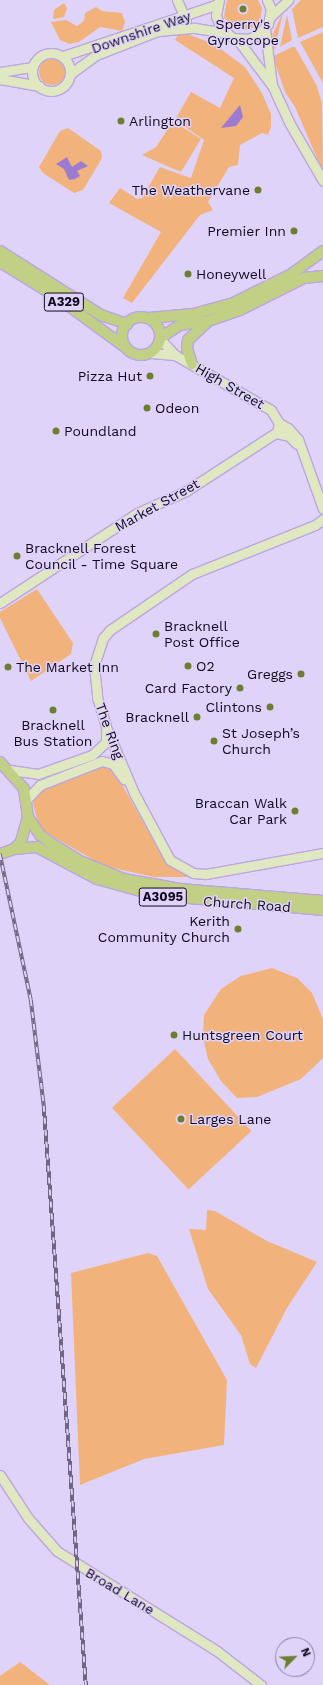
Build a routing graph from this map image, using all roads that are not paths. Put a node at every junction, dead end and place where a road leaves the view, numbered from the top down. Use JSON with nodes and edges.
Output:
{"nodes":[{"id":1,"x":177,"y":0,"type":"edge"},
{"id":2,"x":267,"y":0,"type":"edge"},
{"id":3,"x":288,"y":0,"type":"edge"},
{"id":4,"x":218,"y":2,"type":"edge"},
{"id":5,"x":183,"y":17,"type":"junction"},
{"id":6,"x":270,"y":17,"type":"junction"},
{"id":7,"x":265,"y":28,"type":"junction"},
{"id":8,"x":225,"y":33,"type":"junction"},
{"id":9,"x":237,"y":39,"type":"junction"},
{"id":10,"x":63,"y":56,"type":"junction"},
{"id":11,"x":33,"y":67,"type":"junction"},
{"id":12,"x":0,"y":72,"type":"edge"},
{"id":13,"x":70,"y":74,"type":"junction"},
{"id":14,"x":0,"y":79,"type":"edge"},
{"id":15,"x":272,"y":85,"type":"junction"},
{"id":16,"x":39,"y":86,"type":"junction"},
{"id":17,"x":323,"y":181,"type":"edge"},
{"id":18,"x":0,"y":251,"type":"edge"},
{"id":19,"x":323,"y":251,"type":"edge"},
{"id":20,"x":0,"y":262,"type":"edge"},
{"id":21,"x":323,"y":276,"type":"edge"},
{"id":22,"x":148,"y":318,"type":"junction"},
{"id":23,"x":208,"y":321,"type":"junction"},
{"id":24,"x":127,"y":324,"type":"junction"},
{"id":25,"x":160,"y":339,"type":"junction"},
{"id":26,"x":125,"y":347,"type":"junction"},
{"id":27,"x":150,"y":353,"type":"junction"},
{"id":28,"x":175,"y":355,"type":"junction"},
{"id":29,"x":192,"y":364,"type":"junction"},
{"id":30,"x":279,"y":423,"type":"junction"},
{"id":31,"x":275,"y":434,"type":"junction"},
{"id":32,"x":302,"y":450,"type":"junction"},
{"id":33,"x":323,"y":509,"type":"edge"},
{"id":34,"x":323,"y":519,"type":"edge"},
{"id":35,"x":0,"y":603,"type":"edge"},
{"id":36,"x":106,"y":727,"type":"junction"},
{"id":37,"x":0,"y":762,"type":"edge"},
{"id":38,"x":10,"y":770,"type":"junction"},
{"id":39,"x":134,"y":793,"type":"junction"},
{"id":40,"x":26,"y":800,"type":"junction"},
{"id":41,"x":28,"y":817,"type":"junction"},
{"id":42,"x":13,"y":850,"type":"junction"},
{"id":43,"x":323,"y":853,"type":"edge"},
{"id":44,"x":0,"y":854,"type":"edge"},
{"id":45,"x":323,"y":901,"type":"edge"},
{"id":46,"x":323,"y":910,"type":"edge"},
{"id":47,"x":0,"y":1475,"type":"edge"},
{"id":48,"x":261,"y":1685,"type":"edge"}],
"edges":[{"from":1,"to":5,"type":"street"},
{"from":2,"to":6,"type":"street"},
{"from":3,"to":6,"type":"street"},
{"from":4,"to":5,"type":"street","name":"Downshire Way"},
{"from":4,"to":8,"type":"street"},
{"from":5,"to":8,"type":"street"},
{"from":5,"to":10,"type":"street","name":"Downshire Way"},
{"from":6,"to":7,"type":"street"},
{"from":7,"to":9,"type":"street"},
{"from":7,"to":15,"type":"street"},
{"from":8,"to":9,"type":"street"},
{"from":8,"to":13,"type":"street","name":"Downshire Way"},
{"from":9,"to":15,"type":"street"},
{"from":10,"to":11,"type":"street"},
{"from":10,"to":13,"type":"street"},
{"from":11,"to":12,"type":"street"},
{"from":11,"to":16,"type":"street"},
{"from":13,"to":16,"type":"street"},
{"from":14,"to":16,"type":"street"},
{"from":15,"to":17,"type":"street"},
{"from":18,"to":24,"type":"main road","number":"A329"},
{"from":19,"to":22,"type":"main road"},
{"from":20,"to":26,"type":"main road","number":"A329"},
{"from":21,"to":23,"type":"main road"},
{"from":22,"to":24,"type":"main road"},
{"from":22,"to":25,"type":"main road"},
{"from":23,"to":25,"type":"main road"},
{"from":23,"to":29,"type":"main road"},
{"from":24,"to":26,"type":"main road"},
{"from":25,"to":27,"type":"main road"},
{"from":25,"to":28,"type":"street","name":"High Street"},
{"from":26,"to":27,"type":"main road"},
{"from":27,"to":28,"type":"street","name":"High Street"},
{"from":28,"to":29,"type":"street","name":"High Street"},
{"from":29,"to":30,"type":"street","name":"High Street"},
{"from":30,"to":31,"type":"street"},
{"from":30,"to":32,"type":"street","name":"High Street"},
{"from":31,"to":32,"type":"street","name":"High Street"},
{"from":31,"to":35,"type":"street","name":"Market Street"},
{"from":32,"to":33,"type":"street","name":"High Street"},
{"from":34,"to":36,"type":"street","name":"The Ring"},
{"from":36,"to":38,"type":"street"},
{"from":36,"to":39,"type":"street","name":"The Ring"},
{"from":37,"to":38,"type":"main road"},
{"from":38,"to":40,"type":"main road"},
{"from":39,"to":40,"type":"street"},
{"from":39,"to":43,"type":"street","name":"The Ring"},
{"from":40,"to":41,"type":"main road"},
{"from":41,"to":42,"type":"main road"},
{"from":41,"to":45,"type":"main road","name":"Church Road","number":"A3095"},
{"from":42,"to":44,"type":"main road","name":"Church Road"},
{"from":42,"to":46,"type":"main road","name":"Church Road","number":"A3095"},
{"from":47,"to":48,"type":"street","name":"Broad Lane"}]}
